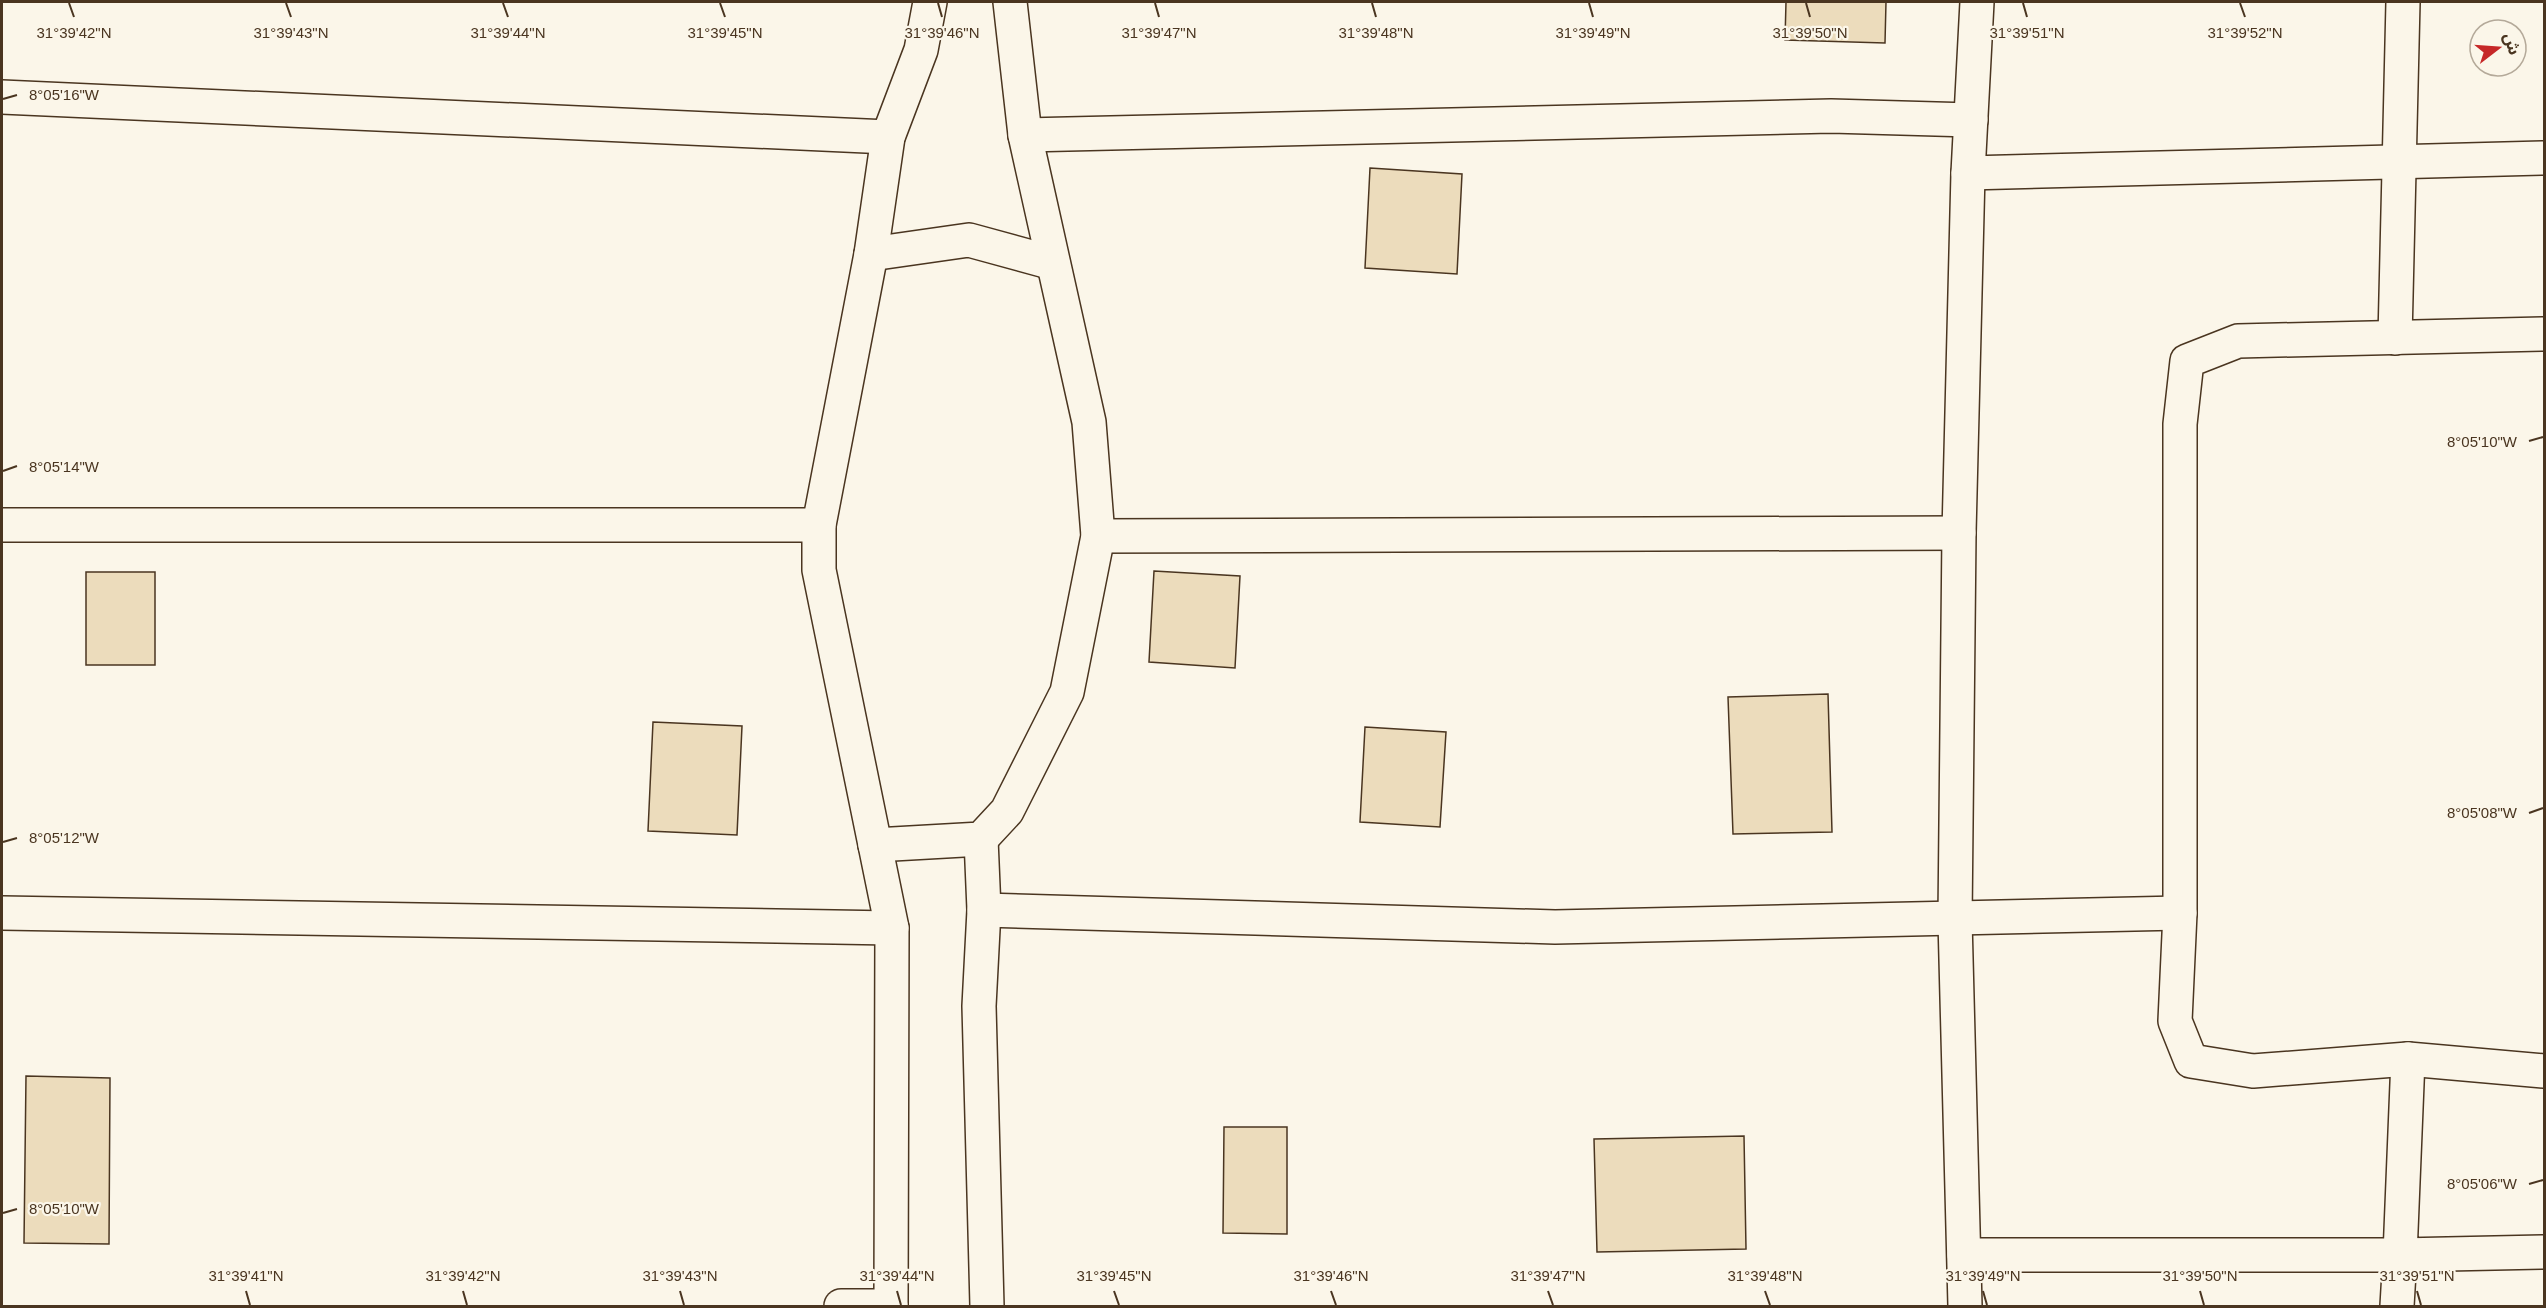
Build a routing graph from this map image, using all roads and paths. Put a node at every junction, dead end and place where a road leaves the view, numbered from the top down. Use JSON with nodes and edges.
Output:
{"nodes":[{"id":1,"x":930,"y":2,"type":"edge"},
{"id":2,"x":1010,"y":2,"type":"edge"},
{"id":3,"x":1977,"y":2,"type":"edge"},
{"id":4,"x":2403,"y":2,"type":"edge"},
{"id":5,"x":2,"y":97,"type":"edge"},
{"id":6,"x":1971,"y":120,"type":"junction"},
{"id":7,"x":1025,"y":135,"type":"junction"},
{"id":8,"x":888,"y":137,"type":"junction"},
{"id":9,"x":2544,"y":158,"type":"edge"},
{"id":10,"x":2400,"y":162,"type":"junction"},
{"id":11,"x":1968,"y":173,"type":"junction"},
{"id":12,"x":871,"y":254,"type":"junction"},
{"id":13,"x":1053,"y":263,"type":"junction"},
{"id":14,"x":2544,"y":334,"type":"edge"},
{"id":15,"x":2396,"y":338,"type":"junction"},
{"id":16,"x":2,"y":525,"type":"edge"},
{"id":17,"x":819,"y":525,"type":"junction"},
{"id":18,"x":1959,"y":533,"type":"junction"},
{"id":19,"x":1098,"y":536,"type":"junction"},
{"id":20,"x":981,"y":839,"type":"junction"},
{"id":21,"x":875,"y":844,"type":"junction"},
{"id":22,"x":984,"y":910,"type":"junction"},
{"id":23,"x":2,"y":913,"type":"edge"},
{"id":24,"x":2180,"y":913,"type":"junction"},
{"id":25,"x":1955,"y":920,"type":"junction"},
{"id":26,"x":892,"y":928,"type":"junction"},
{"id":27,"x":2408,"y":1059,"type":"junction"},
{"id":28,"x":2544,"y":1071,"type":"edge"},
{"id":29,"x":2544,"y":1252,"type":"edge"},
{"id":30,"x":1964,"y":1254,"type":"junction"},
{"id":31,"x":2400,"y":1255,"type":"junction"},
{"id":32,"x":841,"y":1306,"type":"edge"},
{"id":33,"x":891,"y":1306,"type":"edge"},
{"id":34,"x":987,"y":1306,"type":"edge"},
{"id":35,"x":1965,"y":1306,"type":"edge"},
{"id":36,"x":2397,"y":1306,"type":"edge"}],
"edges":[{"from":1,"to":8,"type":"street"},
{"from":2,"to":7,"type":"street"},
{"from":3,"to":6,"type":"street"},
{"from":4,"to":10,"type":"street"},
{"from":5,"to":8,"type":"street"},
{"from":6,"to":7,"type":"street"},
{"from":6,"to":11,"type":"street"},
{"from":7,"to":13,"type":"street"},
{"from":8,"to":12,"type":"street"},
{"from":9,"to":10,"type":"street"},
{"from":10,"to":11,"type":"street"},
{"from":10,"to":15,"type":"street"},
{"from":11,"to":18,"type":"street"},
{"from":12,"to":13,"type":"street"},
{"from":12,"to":17,"type":"street"},
{"from":13,"to":19,"type":"street"},
{"from":14,"to":15,"type":"street"},
{"from":15,"to":24,"type":"street"},
{"from":16,"to":17,"type":"street"},
{"from":17,"to":21,"type":"street"},
{"from":18,"to":19,"type":"street"},
{"from":18,"to":25,"type":"street"},
{"from":19,"to":20,"type":"street"},
{"from":20,"to":21,"type":"street"},
{"from":20,"to":22,"type":"street"},
{"from":21,"to":26,"type":"street"},
{"from":22,"to":25,"type":"street"},
{"from":22,"to":34,"type":"street"},
{"from":23,"to":26,"type":"street"},
{"from":24,"to":25,"type":"street"},
{"from":24,"to":27,"type":"street"},
{"from":25,"to":30,"type":"street"},
{"from":26,"to":33,"type":"street"},
{"from":27,"to":28,"type":"street"},
{"from":27,"to":31,"type":"street"},
{"from":29,"to":31,"type":"street"},
{"from":30,"to":31,"type":"street"},
{"from":30,"to":35,"type":"street"},
{"from":31,"to":36,"type":"street"},
{"from":32,"to":33,"type":"street"}]}
